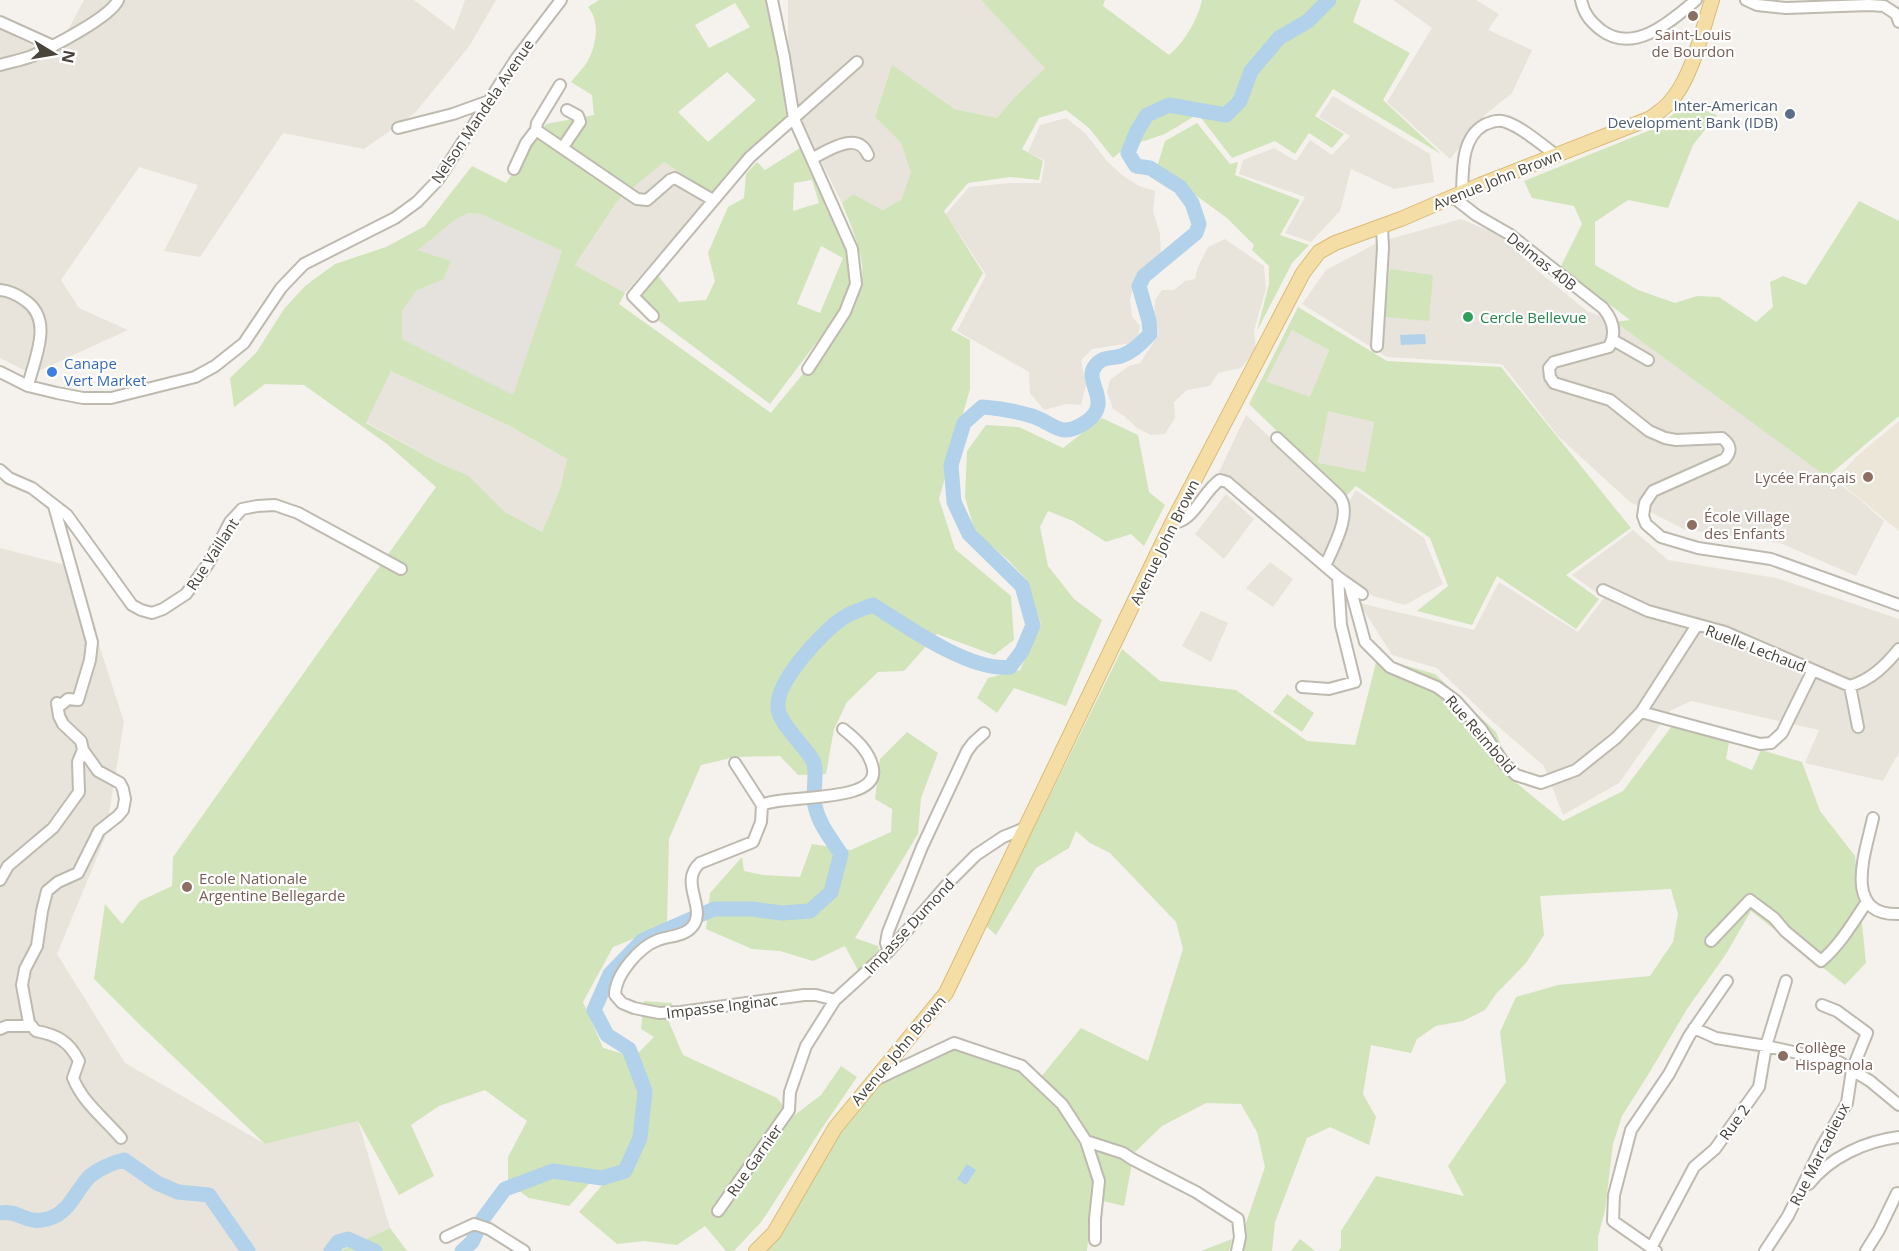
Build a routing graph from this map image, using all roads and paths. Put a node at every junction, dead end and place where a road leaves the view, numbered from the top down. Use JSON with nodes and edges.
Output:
{"nodes":[{"id":1,"x":118,"y":0,"type":"edge"},
{"id":2,"x":561,"y":0,"type":"edge"},
{"id":3,"x":772,"y":0,"type":"edge"},
{"id":4,"x":1581,"y":0,"type":"edge"},
{"id":5,"x":1696,"y":0,"type":"edge"},
{"id":6,"x":1712,"y":0,"type":"edge"},
{"id":7,"x":1746,"y":0,"type":"edge"},
{"id":8,"x":0,"y":22,"type":"edge"},
{"id":9,"x":1899,"y":22,"type":"edge"},
{"id":10,"x":52,"y":46,"type":"junction"},
{"id":11,"x":857,"y":62,"type":"dead end"},
{"id":12,"x":0,"y":65,"type":"edge"},
{"id":13,"x":561,"y":85,"type":"dead end"},
{"id":14,"x":489,"y":100,"type":"junction"},
{"id":15,"x":567,"y":110,"type":"dead end"},
{"id":16,"x":794,"y":119,"type":"junction"},
{"id":17,"x":398,"y":128,"type":"dead end"},
{"id":18,"x":536,"y":130,"type":"junction"},
{"id":19,"x":563,"y":147,"type":"junction"},
{"id":20,"x":868,"y":155,"type":"dead end"},
{"id":21,"x":1556,"y":155,"type":"junction"},
{"id":22,"x":813,"y":158,"type":"junction"},
{"id":23,"x":514,"y":169,"type":"dead end"},
{"id":24,"x":1457,"y":195,"type":"junction"},
{"id":25,"x":713,"y":200,"type":"junction"},
{"id":26,"x":1382,"y":226,"type":"junction"},
{"id":27,"x":0,"y":290,"type":"edge"},
{"id":28,"x":653,"y":316,"type":"dead end"},
{"id":29,"x":1613,"y":340,"type":"junction"},
{"id":30,"x":1377,"y":346,"type":"dead end"},
{"id":31,"x":1648,"y":360,"type":"dead end"},
{"id":32,"x":807,"y":369,"type":"dead end"},
{"id":33,"x":0,"y":372,"type":"edge"},
{"id":34,"x":28,"y":386,"type":"junction"},
{"id":35,"x":1277,"y":438,"type":"dead end"},
{"id":36,"x":0,"y":471,"type":"edge"},
{"id":37,"x":54,"y":506,"type":"junction"},
{"id":38,"x":1172,"y":524,"type":"junction"},
{"id":39,"x":1325,"y":566,"type":"junction"},
{"id":40,"x":401,"y":569,"type":"dead end"},
{"id":41,"x":1338,"y":577,"type":"junction"},
{"id":42,"x":1350,"y":587,"type":"junction"},
{"id":43,"x":1603,"y":590,"type":"dead end"},
{"id":44,"x":1362,"y":594,"type":"dead end"},
{"id":45,"x":1899,"y":605,"type":"edge"},
{"id":46,"x":1696,"y":625,"type":"junction"},
{"id":47,"x":1899,"y":649,"type":"edge"},
{"id":48,"x":1813,"y":670,"type":"junction"},
{"id":49,"x":1851,"y":686,"type":"junction"},
{"id":50,"x":1302,"y":687,"type":"dead end"},
{"id":51,"x":1641,"y":712,"type":"junction"},
{"id":52,"x":1858,"y":727,"type":"dead end"},
{"id":53,"x":843,"y":729,"type":"dead end"},
{"id":54,"x":984,"y":733,"type":"dead end"},
{"id":55,"x":83,"y":750,"type":"junction"},
{"id":56,"x":735,"y":763,"type":"dead end"},
{"id":57,"x":762,"y":805,"type":"junction"},
{"id":58,"x":1873,"y":818,"type":"dead end"},
{"id":59,"x":1025,"y":828,"type":"junction"},
{"id":60,"x":0,"y":880,"type":"edge"},
{"id":61,"x":1866,"y":903,"type":"junction"},
{"id":62,"x":1899,"y":914,"type":"edge"},
{"id":63,"x":1711,"y":941,"type":"dead end"},
{"id":64,"x":889,"y":951,"type":"junction"},
{"id":65,"x":1727,"y":981,"type":"dead end"},
{"id":66,"x":1786,"y":981,"type":"dead end"},
{"id":67,"x":835,"y":1000,"type":"junction"},
{"id":68,"x":1822,"y":1005,"type":"dead end"},
{"id":69,"x":32,"y":1026,"type":"junction"},
{"id":70,"x":1694,"y":1028,"type":"junction"},
{"id":71,"x":0,"y":1029,"type":"edge"},
{"id":72,"x":1766,"y":1046,"type":"junction"},
{"id":73,"x":1852,"y":1070,"type":"junction"},
{"id":74,"x":871,"y":1082,"type":"junction"},
{"id":75,"x":1899,"y":1105,"type":"edge"},
{"id":76,"x":789,"y":1110,"type":"joint"},
{"id":77,"x":1899,"y":1137,"type":"edge"},
{"id":78,"x":121,"y":1138,"type":"dead end"},
{"id":79,"x":1086,"y":1141,"type":"junction"},
{"id":80,"x":1897,"y":1193,"type":"dead end"},
{"id":81,"x":1797,"y":1198,"type":"junction"},
{"id":82,"x":718,"y":1211,"type":"dead end"},
{"id":83,"x":446,"y":1238,"type":"dead end"},
{"id":84,"x":1095,"y":1240,"type":"dead end"},
{"id":85,"x":1654,"y":1250,"type":"edge"},
{"id":86,"x":524,"y":1251,"type":"edge"},
{"id":87,"x":756,"y":1251,"type":"edge"},
{"id":88,"x":1237,"y":1251,"type":"edge"},
{"id":89,"x":1765,"y":1251,"type":"edge"},
{"id":90,"x":1866,"y":1251,"type":"edge"}],
"edges":[{"from":1,"to":10,"type":"street"},
{"from":2,"to":14,"type":"street","name":"Nelson Mandela Avenue"},
{"from":3,"to":16,"type":"street"},
{"from":4,"to":5,"type":"street"},
{"from":6,"to":21,"type":"main road","name":"Avenue John Brown"},
{"from":7,"to":9,"type":"street"},
{"from":8,"to":10,"type":"street"},
{"from":10,"to":12,"type":"street"},
{"from":11,"to":16,"type":"street"},
{"from":13,"to":18,"type":"street"},
{"from":14,"to":17,"type":"street"},
{"from":14,"to":34,"type":"street","name":"Nelson Mandela Avenue"},
{"from":15,"to":19,"type":"street"},
{"from":16,"to":22,"type":"street"},
{"from":16,"to":25,"type":"street"},
{"from":18,"to":19,"type":"street"},
{"from":18,"to":23,"type":"street"},
{"from":19,"to":25,"type":"street"},
{"from":20,"to":22,"type":"street"},
{"from":21,"to":24,"type":"main road","name":"Avenue John Brown"},
{"from":21,"to":24,"type":"street"},
{"from":22,"to":32,"type":"street"},
{"from":24,"to":26,"type":"main road","name":"Avenue John Brown"},
{"from":24,"to":29,"type":"street","name":"Delmas 40B"},
{"from":25,"to":28,"type":"street"},
{"from":26,"to":30,"type":"street"},
{"from":26,"to":38,"type":"main road","name":"Avenue John Brown"},
{"from":27,"to":34,"type":"street"},
{"from":29,"to":31,"type":"street"},
{"from":29,"to":45,"type":"street"},
{"from":33,"to":34,"type":"street","name":"Nelson Mandela Avenue"},
{"from":35,"to":39,"type":"street"},
{"from":36,"to":37,"type":"street","name":"Rue Vaillant"},
{"from":37,"to":40,"type":"street","name":"Rue Vaillant"},
{"from":37,"to":55,"type":"street"},
{"from":38,"to":39,"type":"street"},
{"from":38,"to":59,"type":"main road","name":"Avenue John Brown"},
{"from":39,"to":41,"type":"street"},
{"from":41,"to":42,"type":"street"},
{"from":41,"to":50,"type":"street"},
{"from":42,"to":44,"type":"street"},
{"from":42,"to":51,"type":"street","name":"Rue Reimbold"},
{"from":43,"to":46,"type":"street","name":"Ruelle Lechaud"},
{"from":46,"to":48,"type":"street","name":"Ruelle Lechaud"},
{"from":46,"to":51,"type":"street","name":"Rue Reimbold"},
{"from":47,"to":49,"type":"street"},
{"from":48,"to":49,"type":"street","name":"Ruelle Lechaud"},
{"from":48,"to":51,"type":"street"},
{"from":49,"to":52,"type":"street"},
{"from":53,"to":57,"type":"street"},
{"from":54,"to":64,"type":"street"},
{"from":55,"to":60,"type":"street"},
{"from":55,"to":69,"type":"street"},
{"from":56,"to":57,"type":"street"},
{"from":57,"to":67,"type":"street","name":"Impasse Inginac"},
{"from":58,"to":61,"type":"street"},
{"from":59,"to":64,"type":"street","name":"Impasse Dumond"},
{"from":59,"to":74,"type":"main road","name":"Avenue John Brown"},
{"from":61,"to":62,"type":"street"},
{"from":61,"to":63,"type":"street"},
{"from":64,"to":67,"type":"street","name":"Impasse Dumond"},
{"from":65,"to":70,"type":"street"},
{"from":66,"to":72,"type":"street","name":"Rue 2"},
{"from":67,"to":76,"type":"street","name":"Impasse Dumond"},
{"from":68,"to":73,"type":"street","name":"Rue Marcadieux"},
{"from":69,"to":71,"type":"street"},
{"from":69,"to":78,"type":"street"},
{"from":70,"to":72,"type":"street"},
{"from":70,"to":85,"type":"street"},
{"from":72,"to":73,"type":"street"},
{"from":72,"to":85,"type":"street","name":"Rue 2"},
{"from":73,"to":75,"type":"street"},
{"from":73,"to":81,"type":"street","name":"Rue Marcadieux"},
{"from":74,"to":79,"type":"street"},
{"from":74,"to":87,"type":"main road","name":"Avenue John Brown"},
{"from":76,"to":82,"type":"street","name":"Rue Garnier"},
{"from":77,"to":81,"type":"street"},
{"from":79,"to":84,"type":"street"},
{"from":79,"to":88,"type":"street"},
{"from":80,"to":90,"type":"street"},
{"from":81,"to":89,"type":"street","name":"Rue Marcadieux"},
{"from":83,"to":86,"type":"street"}]}
